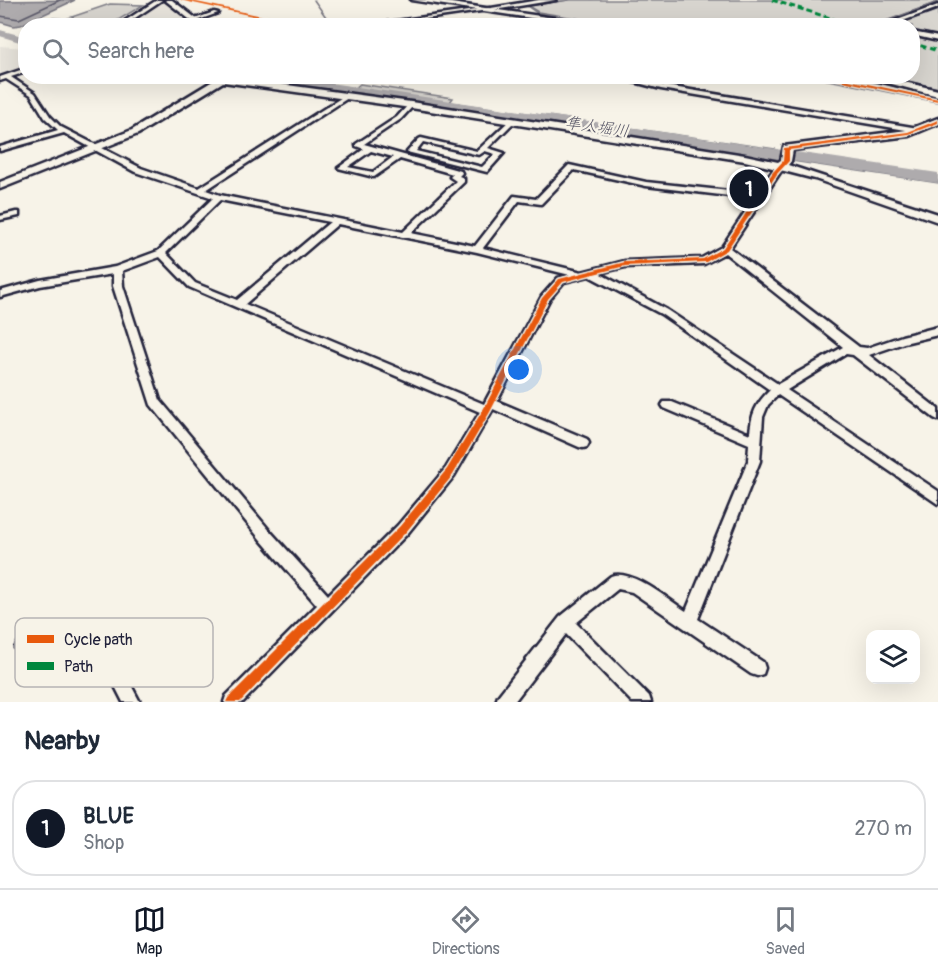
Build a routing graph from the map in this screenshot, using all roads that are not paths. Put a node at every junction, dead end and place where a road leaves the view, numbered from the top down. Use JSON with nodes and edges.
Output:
{"nodes":[{"id":1,"x":160,"y":0,"type":"edge"},
{"id":2,"x":168,"y":0,"type":"edge"},
{"id":3,"x":415,"y":0,"type":"edge"},
{"id":4,"x":553,"y":0,"type":"edge"},
{"id":5,"x":519,"y":2,"type":"edge"},
{"id":6,"x":938,"y":6,"type":"edge"},
{"id":7,"x":488,"y":9,"type":"junction"},
{"id":8,"x":216,"y":13,"type":"dead end"},
{"id":9,"x":132,"y":18,"type":"edge"},
{"id":10,"x":191,"y":18,"type":"edge"},
{"id":11,"x":200,"y":18,"type":"edge"},
{"id":12,"x":421,"y":18,"type":"edge"},
{"id":13,"x":549,"y":18,"type":"edge"},
{"id":14,"x":905,"y":18,"type":"edge"},
{"id":15,"x":920,"y":35,"type":"edge"},
{"id":16,"x":938,"y":39,"type":"edge"},
{"id":17,"x":4,"y":78,"type":"edge"},
{"id":18,"x":216,"y":84,"type":"edge"},
{"id":19,"x":264,"y":84,"type":"edge"},
{"id":20,"x":664,"y":84,"type":"edge"},
{"id":21,"x":899,"y":84,"type":"edge"},
{"id":22,"x":938,"y":93,"type":"edge"},
{"id":23,"x":346,"y":97,"type":"junction"},
{"id":24,"x":411,"y":105,"type":"junction"},
{"id":25,"x":512,"y":121,"type":"junction"},
{"id":26,"x":938,"y":122,"type":"edge"},
{"id":27,"x":918,"y":130,"type":"junction"},
{"id":28,"x":64,"y":131,"type":"junction"},
{"id":29,"x":96,"y":148,"type":"junction"},
{"id":30,"x":0,"y":149,"type":"edge"},
{"id":31,"x":369,"y":149,"type":"junction"},
{"id":32,"x":482,"y":151,"type":"junction"},
{"id":33,"x":397,"y":158,"type":"junction"},
{"id":34,"x":784,"y":159,"type":"junction"},
{"id":35,"x":467,"y":165,"type":"junction"},
{"id":36,"x":458,"y":173,"type":"junction"},
{"id":37,"x":2,"y":183,"type":"edge"},
{"id":38,"x":199,"y":191,"type":"junction"},
{"id":39,"x":218,"y":197,"type":"junction"},
{"id":40,"x":759,"y":197,"type":"junction"},
{"id":41,"x":16,"y":214,"type":"dead end"},
{"id":42,"x":0,"y":218,"type":"edge"},
{"id":43,"x":938,"y":218,"type":"edge"},
{"id":44,"x":336,"y":220,"type":"junction"},
{"id":45,"x":405,"y":234,"type":"junction"},
{"id":46,"x":477,"y":249,"type":"junction"},
{"id":47,"x":725,"y":249,"type":"junction"},
{"id":48,"x":161,"y":253,"type":"junction"},
{"id":49,"x":117,"y":270,"type":"junction"},
{"id":50,"x":586,"y":273,"type":"junction"},
{"id":51,"x":0,"y":294,"type":"edge"},
{"id":52,"x":239,"y":304,"type":"junction"},
{"id":53,"x":938,"y":331,"type":"edge"},
{"id":54,"x":855,"y":352,"type":"junction"},
{"id":55,"x":777,"y":390,"type":"junction"},
{"id":56,"x":668,"y":405,"type":"dead end"},
{"id":57,"x":488,"y":407,"type":"junction"},
{"id":58,"x":938,"y":415,"type":"edge"},
{"id":59,"x":755,"y":441,"type":"junction"},
{"id":60,"x":583,"y":443,"type":"dead end"},
{"id":61,"x":938,"y":498,"type":"edge"},
{"id":62,"x":327,"y":605,"type":"junction"},
{"id":63,"x":565,"y":622,"type":"junction"},
{"id":64,"x":689,"y":622,"type":"junction"},
{"id":65,"x":757,"y":668,"type":"dead end"},
{"id":66,"x":124,"y":687,"type":"edge"},
{"id":67,"x":132,"y":702,"type":"edge"},
{"id":68,"x":232,"y":702,"type":"edge"},
{"id":69,"x":504,"y":702,"type":"edge"},
{"id":70,"x":643,"y":702,"type":"edge"}],
"edges":[{"from":1,"to":9,"type":"street"},
{"from":2,"to":10,"type":"street"},
{"from":3,"to":7,"type":"main road"},
{"from":4,"to":5,"type":"street"},
{"from":5,"to":7,"type":"street"},
{"from":6,"to":14,"type":"street"},
{"from":7,"to":12,"type":"street"},
{"from":7,"to":13,"type":"main road"},
{"from":8,"to":11,"type":"street"},
{"from":15,"to":16,"type":"street"},
{"from":17,"to":28,"type":"street"},
{"from":18,"to":29,"type":"street"},
{"from":19,"to":23,"type":"street"},
{"from":20,"to":27,"type":"street"},
{"from":21,"to":22,"type":"main road"},
{"from":23,"to":24,"type":"street"},
{"from":23,"to":38,"type":"street"},
{"from":24,"to":25,"type":"street"},
{"from":24,"to":31,"type":"street"},
{"from":25,"to":32,"type":"street"},
{"from":25,"to":34,"type":"street"},
{"from":26,"to":27,"type":"street"},
{"from":27,"to":34,"type":"street"},
{"from":28,"to":29,"type":"street"},
{"from":28,"to":30,"type":"street"},
{"from":29,"to":37,"type":"street"},
{"from":29,"to":38,"type":"street"},
{"from":31,"to":33,"type":"street"},
{"from":31,"to":33,"type":"street"},
{"from":32,"to":35,"type":"street"},
{"from":32,"to":35,"type":"street"},
{"from":32,"to":35,"type":"street"},
{"from":33,"to":36,"type":"street"},
{"from":34,"to":40,"type":"street"},
{"from":34,"to":43,"type":"street"},
{"from":35,"to":36,"type":"street"},
{"from":36,"to":45,"type":"street"},
{"from":38,"to":39,"type":"street"},
{"from":39,"to":44,"type":"street"},
{"from":39,"to":48,"type":"street"},
{"from":40,"to":46,"type":"street"},
{"from":40,"to":47,"type":"street"},
{"from":41,"to":42,"type":"street"},
{"from":44,"to":45,"type":"street"},
{"from":44,"to":52,"type":"street"},
{"from":45,"to":46,"type":"street"},
{"from":46,"to":50,"type":"street"},
{"from":47,"to":50,"type":"street"},
{"from":47,"to":54,"type":"street"},
{"from":48,"to":49,"type":"street"},
{"from":48,"to":52,"type":"street"},
{"from":49,"to":51,"type":"street"},
{"from":49,"to":62,"type":"street"},
{"from":50,"to":55,"type":"street"},
{"from":50,"to":57,"type":"street"},
{"from":52,"to":57,"type":"street"},
{"from":53,"to":54,"type":"street"},
{"from":54,"to":55,"type":"street"},
{"from":54,"to":58,"type":"street"},
{"from":55,"to":59,"type":"street"},
{"from":55,"to":61,"type":"street"},
{"from":56,"to":59,"type":"street"},
{"from":57,"to":60,"type":"street"},
{"from":57,"to":62,"type":"street"},
{"from":59,"to":64,"type":"street"},
{"from":62,"to":68,"type":"street"},
{"from":63,"to":64,"type":"street"},
{"from":63,"to":69,"type":"street"},
{"from":63,"to":70,"type":"street"},
{"from":64,"to":65,"type":"street"},
{"from":66,"to":67,"type":"street"}]}
